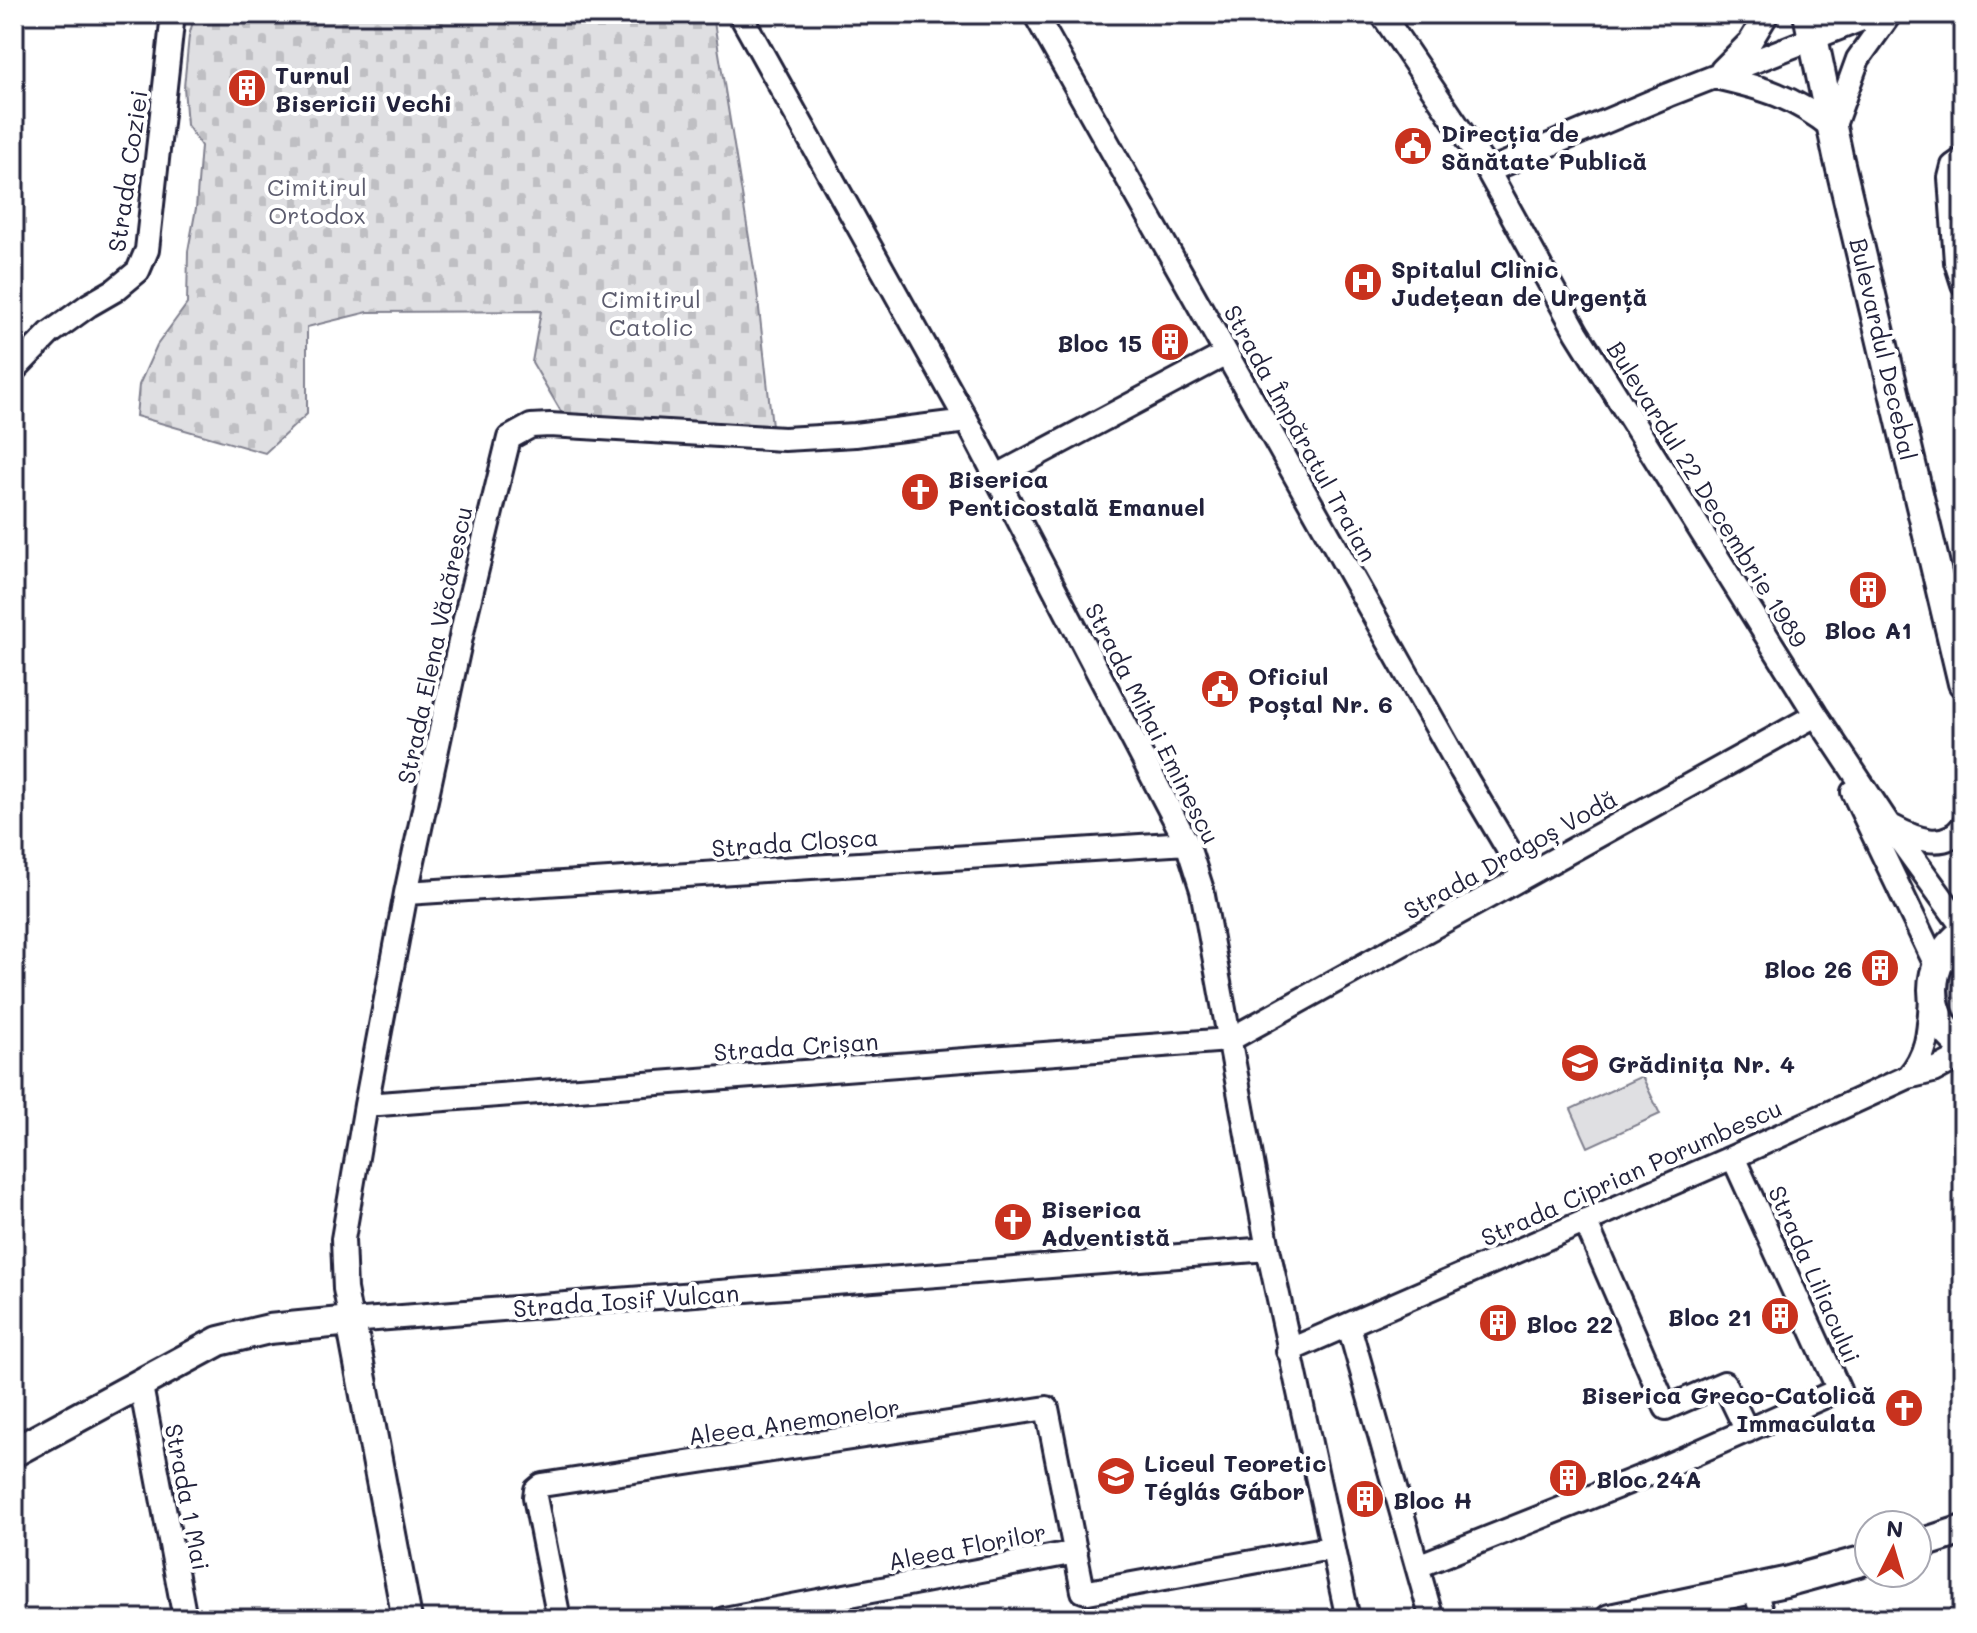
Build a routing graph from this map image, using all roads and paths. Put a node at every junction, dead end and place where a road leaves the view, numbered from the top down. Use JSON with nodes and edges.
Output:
{"nodes":[{"id":1,"x":173,"y":14,"type":"edge"},
{"id":2,"x":740,"y":14,"type":"edge"},
{"id":3,"x":1035,"y":14,"type":"edge"},
{"id":4,"x":1382,"y":14,"type":"edge"},
{"id":5,"x":1767,"y":14,"type":"edge"},
{"id":6,"x":1875,"y":14,"type":"edge"},
{"id":7,"x":1890,"y":14,"type":"edge"},
{"id":8,"x":1811,"y":27,"type":"edge"},
{"id":9,"x":1715,"y":77,"type":"junction"},
{"id":10,"x":1833,"y":128,"type":"junction"},
{"id":11,"x":1963,"y":159,"type":"edge"},
{"id":12,"x":1488,"y":171,"type":"junction"},
{"id":13,"x":1963,"y":284,"type":"edge"},
{"id":14,"x":1226,"y":354,"type":"junction"},
{"id":15,"x":14,"y":370,"type":"edge"},
{"id":16,"x":967,"y":421,"type":"junction"},
{"id":17,"x":997,"y":476,"type":"junction"},
{"id":18,"x":1963,"y":683,"type":"edge"},
{"id":19,"x":1816,"y":715,"type":"junction"},
{"id":20,"x":1889,"y":825,"type":"junction"},
{"id":21,"x":1963,"y":826,"type":"edge"},
{"id":22,"x":1187,"y":843,"type":"junction"},
{"id":23,"x":1524,"y":876,"type":"junction"},
{"id":24,"x":406,"y":893,"type":"junction"},
{"id":25,"x":1963,"y":930,"type":"edge"},
{"id":26,"x":1934,"y":977,"type":"junction"},
{"id":27,"x":1229,"y":1040,"type":"junction"},
{"id":28,"x":1963,"y":1046,"type":"edge"},
{"id":29,"x":1963,"y":1055,"type":"edge"},
{"id":30,"x":1908,"y":1077,"type":"junction"},
{"id":31,"x":366,"y":1105,"type":"junction"},
{"id":32,"x":1733,"y":1157,"type":"junction"},
{"id":33,"x":1585,"y":1221,"type":"junction"},
{"id":34,"x":1268,"y":1249,"type":"junction"},
{"id":35,"x":351,"y":1321,"type":"junction"},
{"id":36,"x":1349,"y":1326,"type":"junction"},
{"id":37,"x":1288,"y":1351,"type":"junction"},
{"id":38,"x":141,"y":1386,"type":"junction"},
{"id":39,"x":1747,"y":1431,"type":"junction"},
{"id":40,"x":21,"y":1441,"type":"edge"},
{"id":41,"x":1963,"y":1530,"type":"edge"},
{"id":42,"x":1933,"y":1540,"type":"edge"},
{"id":43,"x":1330,"y":1548,"type":"junction"},
{"id":44,"x":1076,"y":1552,"type":"junction"},
{"id":45,"x":1853,"y":1563,"type":"edge"},
{"id":46,"x":1418,"y":1566,"type":"junction"},
{"id":47,"x":1755,"y":1588,"type":"junction"},
{"id":48,"x":185,"y":1619,"type":"edge"},
{"id":49,"x":407,"y":1619,"type":"edge"},
{"id":50,"x":559,"y":1619,"type":"edge"},
{"id":51,"x":724,"y":1619,"type":"edge"},
{"id":52,"x":1348,"y":1619,"type":"edge"},
{"id":53,"x":1432,"y":1619,"type":"edge"},
{"id":54,"x":1610,"y":1619,"type":"edge"},
{"id":55,"x":1763,"y":1619,"type":"edge"}],
"edges":[{"from":1,"to":15,"type":"street","name":"Strada Coziei"},
{"from":2,"to":16,"type":"street","name":"Strada Mihai Eminescu"},
{"from":3,"to":14,"type":"street","name":"Strada Împăratul Traian"},
{"from":4,"to":12,"type":"street","name":"Bulevardul 22 Decembrie 1989"},
{"from":5,"to":9,"type":"street"},
{"from":6,"to":8,"type":"street"},
{"from":7,"to":10,"type":"street"},
{"from":8,"to":9,"type":"street"},
{"from":8,"to":10,"type":"main road","name":"Bulevardul Decebal"},
{"from":9,"to":10,"type":"street"},
{"from":9,"to":12,"type":"street"},
{"from":10,"to":18,"type":"main road","name":"Bulevardul Decebal"},
{"from":11,"to":13,"type":"street"},
{"from":12,"to":19,"type":"street","name":"Bulevardul 22 Decembrie 1989"},
{"from":14,"to":17,"type":"street"},
{"from":14,"to":23,"type":"street","name":"Strada Împăratul Traian"},
{"from":16,"to":17,"type":"street","name":"Strada Mihai Eminescu"},
{"from":16,"to":24,"type":"street","name":"Strada Elena Văcărescu"},
{"from":17,"to":22,"type":"street","name":"Strada Mihai Eminescu"},
{"from":19,"to":20,"type":"street","name":"Bulevardul 22 Decembrie 1989"},
{"from":19,"to":23,"type":"street","name":"Strada Dragoș Vodă"},
{"from":19,"to":26,"type":"street","name":"Bulevardul 22 Decembrie 1989"},
{"from":20,"to":21,"type":"street"},
{"from":20,"to":25,"type":"street","name":"Bulevardul 22 Decembrie 1989"},
{"from":22,"to":24,"type":"street","name":"Strada Cloșca"},
{"from":22,"to":27,"type":"street","name":"Strada Mihai Eminescu"},
{"from":23,"to":27,"type":"street","name":"Strada Dragoș Vodă"},
{"from":24,"to":31,"type":"street","name":"Strada Elena Văcărescu"},
{"from":25,"to":26,"type":"main road"},
{"from":26,"to":28,"type":"main road"},
{"from":26,"to":30,"type":"street"},
{"from":27,"to":31,"type":"street","name":"Strada Crișan"},
{"from":27,"to":34,"type":"street","name":"Strada Mihai Eminescu"},
{"from":29,"to":30,"type":"street","name":"Strada Ciprian Porumbescu"},
{"from":30,"to":32,"type":"street","name":"Strada Ciprian Porumbescu"},
{"from":31,"to":35,"type":"street","name":"Strada Elena Văcărescu"},
{"from":32,"to":33,"type":"street","name":"Strada Ciprian Porumbescu"},
{"from":32,"to":39,"type":"street","name":"Strada Liliacului"},
{"from":33,"to":36,"type":"street","name":"Strada Ciprian Porumbescu"},
{"from":33,"to":39,"type":"street"},
{"from":34,"to":35,"type":"street","name":"Strada Iosif Vulcan"},
{"from":34,"to":37,"type":"street","name":"Strada Mihai Eminescu"},
{"from":35,"to":38,"type":"main road","name":"Strada Iosif Vulcan"},
{"from":35,"to":49,"type":"main road"},
{"from":36,"to":37,"type":"street","name":"Strada Ciprian Porumbescu"},
{"from":36,"to":46,"type":"street"},
{"from":37,"to":43,"type":"street","name":"Strada Mihai Eminescu"},
{"from":38,"to":40,"type":"main road","name":"Strada Iosif Vulcan"},
{"from":38,"to":48,"type":"street","name":"Strada 1 Mai"},
{"from":39,"to":46,"type":"street","name":"Strada Liliacului"},
{"from":41,"to":42,"type":"main road"},
{"from":43,"to":44,"type":"street","name":"Aleea Florilor"},
{"from":43,"to":52,"type":"street","name":"Strada Mihai Eminescu"},
{"from":44,"to":50,"type":"street","name":"Aleea Anemonelor"},
{"from":44,"to":51,"type":"street","name":"Aleea Florilor"},
{"from":45,"to":47,"type":"main road"},
{"from":46,"to":53,"type":"street"},
{"from":47,"to":54,"type":"main road"},
{"from":47,"to":55,"type":"street"}]}
